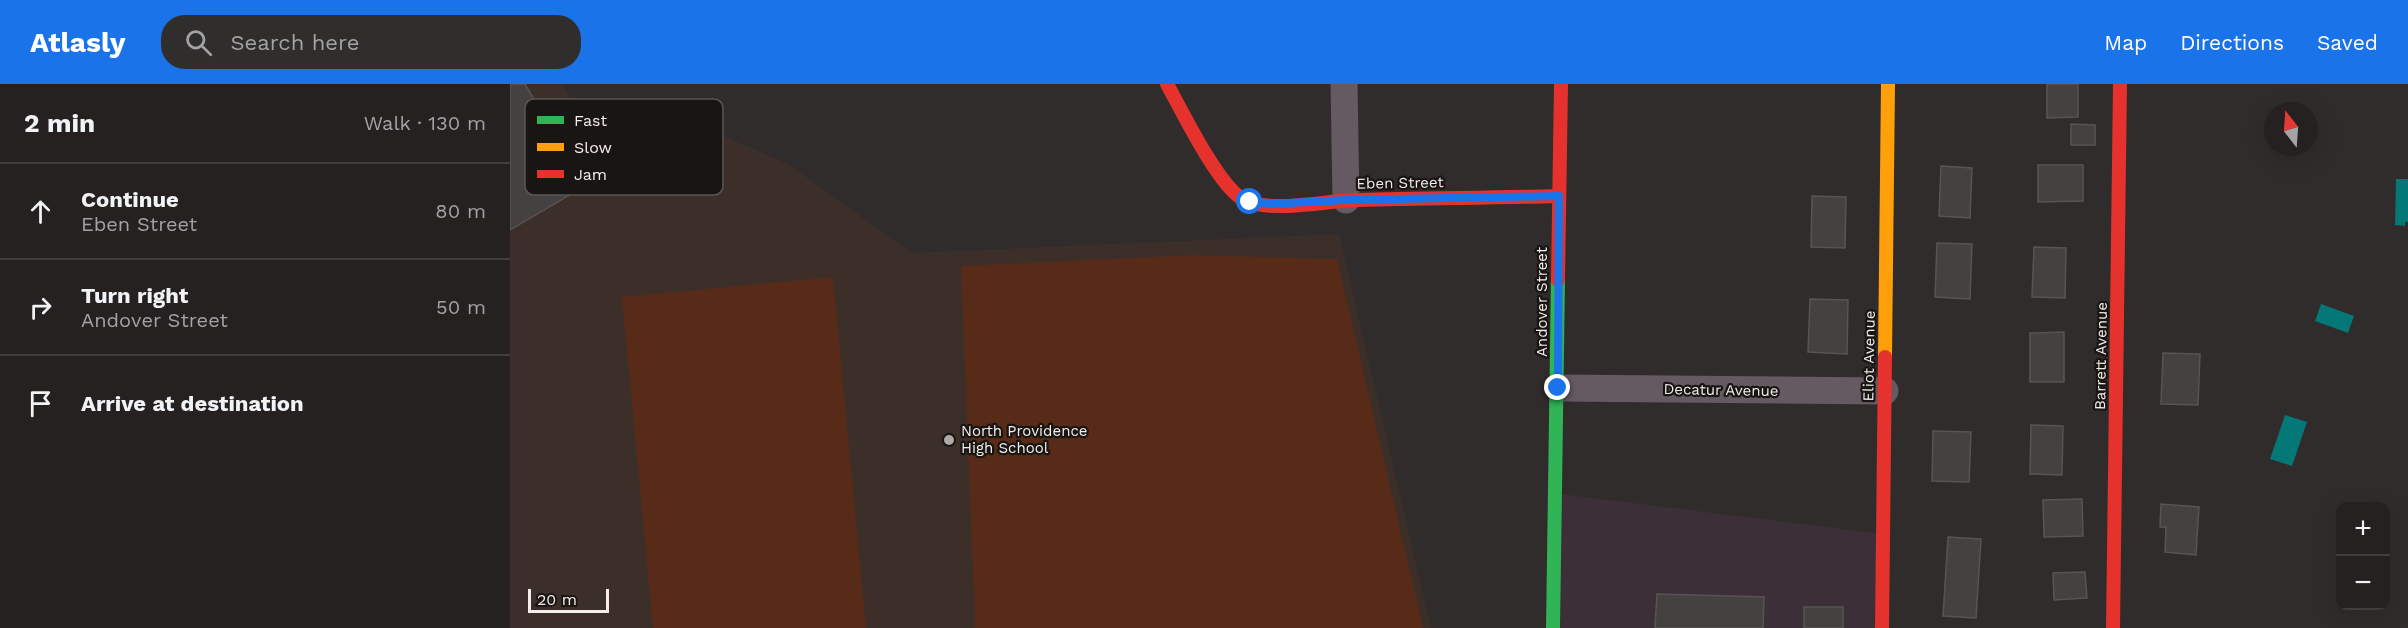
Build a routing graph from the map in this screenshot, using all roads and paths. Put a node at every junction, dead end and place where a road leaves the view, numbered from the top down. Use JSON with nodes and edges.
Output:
{"nodes":[{"id":1,"x":1167,"y":84,"type":"edge"},
{"id":2,"x":1344,"y":84,"type":"edge"},
{"id":3,"x":1561,"y":84,"type":"edge"},
{"id":4,"x":1888,"y":84,"type":"edge"},
{"id":5,"x":2120,"y":84,"type":"edge"},
{"id":6,"x":1559,"y":196,"type":"junction"},
{"id":7,"x":1346,"y":200,"type":"junction"},
{"id":8,"x":1558,"y":388,"type":"junction"},
{"id":9,"x":1885,"y":391,"type":"junction"},
{"id":10,"x":1553,"y":628,"type":"edge"},
{"id":11,"x":1882,"y":628,"type":"edge"},
{"id":12,"x":2113,"y":628,"type":"edge"}],
"edges":[{"from":1,"to":7,"type":"street","name":"Eben Street"},
{"from":2,"to":7,"type":"street"},
{"from":3,"to":6,"type":"street","name":"Andover Street"},
{"from":4,"to":9,"type":"street","name":"Eliot Avenue"},
{"from":5,"to":12,"type":"street","name":"Barrett Avenue"},
{"from":6,"to":7,"type":"street","name":"Eben Street"},
{"from":6,"to":8,"type":"street","name":"Andover Street"},
{"from":8,"to":9,"type":"street","name":"Decatur Avenue"},
{"from":8,"to":10,"type":"street","name":"Andover Street"},
{"from":9,"to":11,"type":"street","name":"Eliot Avenue"}]}
